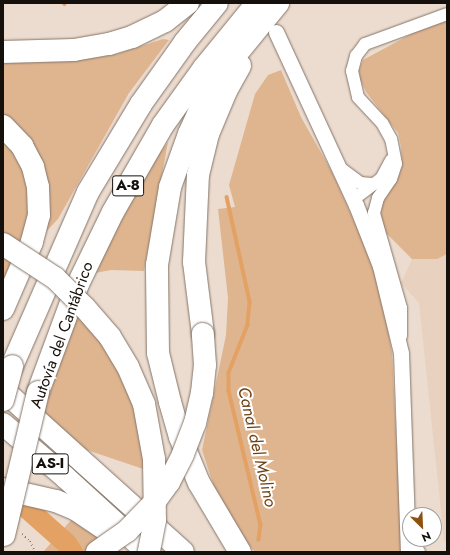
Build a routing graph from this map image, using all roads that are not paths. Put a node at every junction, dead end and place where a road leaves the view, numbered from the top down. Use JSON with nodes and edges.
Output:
{"nodes":[{"id":1,"x":188,"y":3,"type":"edge"},
{"id":2,"x":217,"y":3,"type":"edge"},
{"id":3,"x":257,"y":3,"type":"edge"},
{"id":4,"x":278,"y":3,"type":"edge"},
{"id":5,"x":290,"y":3,"type":"edge"},
{"id":6,"x":447,"y":14,"type":"edge"},
{"id":7,"x":276,"y":32,"type":"dead end"},
{"id":8,"x":3,"y":46,"type":"edge"},
{"id":9,"x":33,"y":50,"type":"junction"},
{"id":10,"x":3,"y":52,"type":"edge"},
{"id":11,"x":3,"y":126,"type":"edge"},
{"id":12,"x":338,"y":166,"type":"junction"},
{"id":13,"x":377,"y":187,"type":"junction"},
{"id":14,"x":354,"y":199,"type":"junction"},
{"id":15,"x":3,"y":244,"type":"edge"},
{"id":16,"x":3,"y":309,"type":"edge"},
{"id":17,"x":401,"y":353,"type":"junction"},
{"id":18,"x":3,"y":390,"type":"edge"},
{"id":19,"x":3,"y":400,"type":"edge"},
{"id":20,"x":3,"y":424,"type":"edge"},
{"id":21,"x":3,"y":489,"type":"edge"},
{"id":22,"x":96,"y":506,"type":"junction"},
{"id":23,"x":408,"y":507,"type":"edge"},
{"id":24,"x":4,"y":540,"type":"edge"},
{"id":25,"x":158,"y":542,"type":"edge"},
{"id":26,"x":98,"y":552,"type":"edge"},
{"id":27,"x":133,"y":552,"type":"edge"},
{"id":28,"x":148,"y":552,"type":"edge"},
{"id":29,"x":179,"y":552,"type":"edge"},
{"id":30,"x":184,"y":552,"type":"edge"},
{"id":31,"x":240,"y":552,"type":"edge"}],
"edges":[{"from":1,"to":9,"type":"highway"},
{"from":2,"to":19,"type":"highway","name":"Autovía del Cantábrico","number":"A-8","bridge":true},
{"from":3,"to":24,"type":"highway","name":"Autovía del Cantábrico","number":"A-8","bridge":true},
{"from":4,"to":31,"type":"highway"},
{"from":5,"to":26,"type":"highway","bridge":true},
{"from":6,"to":13,"type":"street"},
{"from":7,"to":12,"type":"street"},
{"from":8,"to":9,"type":"highway"},
{"from":9,"to":10,"type":"highway"},
{"from":11,"to":16,"type":"highway"},
{"from":12,"to":13,"type":"street"},
{"from":12,"to":14,"type":"street"},
{"from":13,"to":14,"type":"street"},
{"from":13,"to":17,"type":"street"},
{"from":14,"to":17,"type":"street"},
{"from":15,"to":28,"type":"highway","bridge":true},
{"from":17,"to":23,"type":"street"},
{"from":18,"to":25,"type":"highway","number":"AS-I"},
{"from":20,"to":22,"type":"highway","number":"AS-I"},
{"from":21,"to":27,"type":"highway"},
{"from":22,"to":25,"type":"highway"},
{"from":22,"to":28,"type":"highway"},
{"from":25,"to":29,"type":"highway"},
{"from":25,"to":30,"type":"highway"}]}
